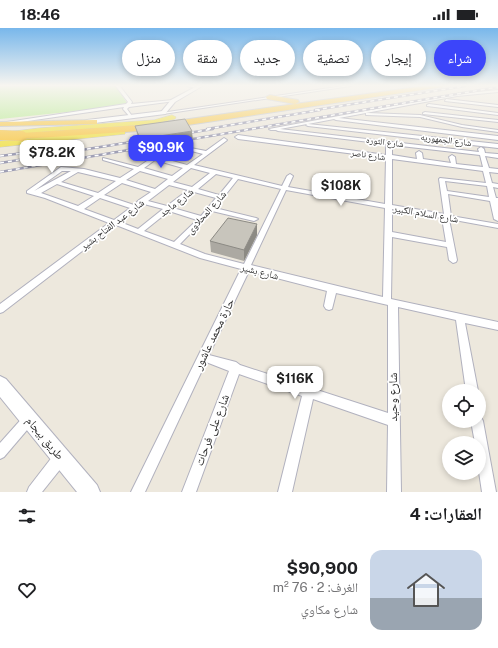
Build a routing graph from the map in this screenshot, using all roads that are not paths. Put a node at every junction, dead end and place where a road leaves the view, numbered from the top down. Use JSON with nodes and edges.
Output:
{"nodes":[{"id":1,"x":127,"y":106,"type":"edge"},
{"id":2,"x":122,"y":107,"type":"edge"},
{"id":3,"x":168,"y":107,"type":"edge"},
{"id":4,"x":205,"y":107,"type":"edge"},
{"id":5,"x":257,"y":107,"type":"edge"},
{"id":6,"x":294,"y":107,"type":"edge"},
{"id":7,"x":387,"y":107,"type":"edge"},
{"id":8,"x":401,"y":107,"type":"edge"},
{"id":9,"x":426,"y":107,"type":"edge"},
{"id":10,"x":449,"y":107,"type":"edge"},
{"id":11,"x":456,"y":108,"type":"junction"},
{"id":12,"x":163,"y":113,"type":"junction"},
{"id":13,"x":354,"y":113,"type":"junction"},
{"id":14,"x":498,"y":114,"type":"edge"},
{"id":15,"x":400,"y":115,"type":"junction"},
{"id":16,"x":424,"y":115,"type":"junction"},
{"id":17,"x":130,"y":116,"type":"junction"},
{"id":18,"x":456,"y":116,"type":"junction"},
{"id":19,"x":172,"y":117,"type":"junction"},
{"id":20,"x":329,"y":118,"type":"junction"},
{"id":21,"x":352,"y":121,"type":"junction"},
{"id":22,"x":87,"y":122,"type":"junction"},
{"id":23,"x":498,"y":122,"type":"edge"},
{"id":24,"x":298,"y":123,"type":"junction"},
{"id":25,"x":447,"y":123,"type":"junction"},
{"id":26,"x":1,"y":124,"type":"edge"},
{"id":27,"x":398,"y":126,"type":"junction"},
{"id":28,"x":154,"y":127,"type":"junction"},
{"id":29,"x":474,"y":128,"type":"junction"},
{"id":30,"x":350,"y":129,"type":"junction"},
{"id":31,"x":422,"y":129,"type":"junction"},
{"id":32,"x":498,"y":131,"type":"edge"},
{"id":33,"x":446,"y":132,"type":"junction"},
{"id":34,"x":312,"y":134,"type":"junction"},
{"id":35,"x":0,"y":135,"type":"edge"},
{"id":36,"x":397,"y":135,"type":"junction"},
{"id":37,"x":476,"y":135,"type":"junction"},
{"id":38,"x":238,"y":137,"type":"dead end"},
{"id":39,"x":348,"y":138,"type":"junction"},
{"id":40,"x":498,"y":138,"type":"edge"},
{"id":41,"x":224,"y":140,"type":"dead end"},
{"id":42,"x":389,"y":143,"type":"junction"},
{"id":43,"x":0,"y":144,"type":"edge"},
{"id":44,"x":395,"y":144,"type":"junction"},
{"id":45,"x":479,"y":144,"type":"junction"},
{"id":46,"x":307,"y":146,"type":"junction"},
{"id":47,"x":498,"y":146,"type":"edge"},
{"id":48,"x":182,"y":147,"type":"dead end"},
{"id":49,"x":207,"y":153,"type":"junction"},
{"id":50,"x":419,"y":153,"type":"dead end"},
{"id":51,"x":139,"y":154,"type":"dead end"},
{"id":52,"x":482,"y":154,"type":"junction"},
{"id":53,"x":498,"y":156,"type":"edge"},
{"id":54,"x":452,"y":157,"type":"dead end"},
{"id":55,"x":155,"y":158,"type":"junction"},
{"id":56,"x":389,"y":158,"type":"junction"},
{"id":57,"x":105,"y":159,"type":"dead end"},
{"id":58,"x":420,"y":162,"type":"junction"},
{"id":59,"x":454,"y":166,"type":"junction"},
{"id":60,"x":188,"y":167,"type":"junction"},
{"id":61,"x":77,"y":169,"type":"junction"},
{"id":62,"x":139,"y":169,"type":"junction"},
{"id":63,"x":487,"y":170,"type":"junction"},
{"id":64,"x":498,"y":171,"type":"edge"},
{"id":65,"x":215,"y":172,"type":"junction"},
{"id":66,"x":290,"y":176,"type":"dead end"},
{"id":67,"x":238,"y":177,"type":"junction"},
{"id":68,"x":170,"y":180,"type":"junction"},
{"id":69,"x":120,"y":181,"type":"junction"},
{"id":70,"x":56,"y":182,"type":"junction"},
{"id":71,"x":490,"y":185,"type":"junction"},
{"id":72,"x":498,"y":186,"type":"edge"},
{"id":73,"x":285,"y":188,"type":"junction"},
{"id":74,"x":193,"y":189,"type":"junction"},
{"id":75,"x":155,"y":191,"type":"junction"},
{"id":76,"x":444,"y":192,"type":"junction"},
{"id":77,"x":32,"y":193,"type":"junction"},
{"id":78,"x":99,"y":195,"type":"junction"},
{"id":79,"x":220,"y":197,"type":"junction"},
{"id":80,"x":496,"y":200,"type":"edge"},
{"id":81,"x":141,"y":201,"type":"junction"},
{"id":82,"x":134,"y":206,"type":"junction"},
{"id":83,"x":388,"y":207,"type":"junction"},
{"id":84,"x":79,"y":209,"type":"junction"},
{"id":85,"x":168,"y":209,"type":"junction"},
{"id":86,"x":211,"y":209,"type":"junction"},
{"id":87,"x":447,"y":217,"type":"junction"},
{"id":88,"x":202,"y":219,"type":"junction"},
{"id":89,"x":254,"y":219,"type":"dead end"},
{"id":90,"x":498,"y":219,"type":"edge"},
{"id":91,"x":113,"y":222,"type":"junction"},
{"id":92,"x":498,"y":226,"type":"edge"},
{"id":93,"x":138,"y":232,"type":"junction"},
{"id":94,"x":388,"y":234,"type":"junction"},
{"id":95,"x":450,"y":245,"type":"junction"},
{"id":96,"x":174,"y":246,"type":"junction"},
{"id":97,"x":453,"y":260,"type":"dead end"},
{"id":98,"x":246,"y":268,"type":"junction"},
{"id":99,"x":332,"y":289,"type":"junction"},
{"id":100,"x":390,"y":302,"type":"junction"},
{"id":101,"x":329,"y":306,"type":"dead end"},
{"id":102,"x":0,"y":309,"type":"edge"},
{"id":103,"x":460,"y":318,"type":"junction"},
{"id":104,"x":498,"y":326,"type":"edge"},
{"id":105,"x":203,"y":357,"type":"junction"},
{"id":106,"x":236,"y":368,"type":"junction"},
{"id":107,"x":471,"y":384,"type":"edge"},
{"id":108,"x":1,"y":387,"type":"edge"},
{"id":109,"x":309,"y":392,"type":"junction"},
{"id":110,"x":29,"y":419,"type":"junction"},
{"id":111,"x":393,"y":421,"type":"junction"},
{"id":112,"x":478,"y":428,"type":"edge"},
{"id":113,"x":0,"y":453,"type":"edge"},
{"id":114,"x":61,"y":457,"type":"junction"},
{"id":115,"x":34,"y":492,"type":"edge"},
{"id":116,"x":90,"y":492,"type":"edge"},
{"id":117,"x":138,"y":492,"type":"edge"},
{"id":118,"x":189,"y":492,"type":"edge"},
{"id":119,"x":285,"y":492,"type":"edge"},
{"id":120,"x":394,"y":492,"type":"edge"},
{"id":121,"x":489,"y":492,"type":"edge"}],
"edges":[{"from":1,"to":17,"type":"street"},
{"from":2,"to":26,"type":"street"},
{"from":3,"to":12,"type":"street"},
{"from":4,"to":12,"type":"street"},
{"from":5,"to":19,"type":"highway"},
{"from":6,"to":28,"type":"highway"},
{"from":7,"to":13,"type":"street"},
{"from":8,"to":15,"type":"street"},
{"from":9,"to":16,"type":"street"},
{"from":10,"to":11,"type":"street"},
{"from":11,"to":14,"type":"street"},
{"from":11,"to":18,"type":"street"},
{"from":12,"to":17,"type":"main road"},
{"from":13,"to":15,"type":"street"},
{"from":13,"to":20,"type":"street"},
{"from":15,"to":16,"type":"street"},
{"from":15,"to":27,"type":"street"},
{"from":16,"to":18,"type":"street"},
{"from":16,"to":25,"type":"street"},
{"from":16,"to":31,"type":"street"},
{"from":17,"to":22,"type":"main road"},
{"from":18,"to":23,"type":"street"},
{"from":19,"to":22,"type":"highway"},
{"from":19,"to":35,"type":"main road"},
{"from":20,"to":21,"type":"street"},
{"from":20,"to":24,"type":"street"},
{"from":21,"to":27,"type":"street"},
{"from":21,"to":30,"type":"street"},
{"from":22,"to":26,"type":"highway"},
{"from":24,"to":30,"type":"street","name":"شارع الجمهوريه"},
{"from":24,"to":34,"type":"street","name":"شارع الثوره"},
{"from":25,"to":29,"type":"street"},
{"from":25,"to":33,"type":"street"},
{"from":27,"to":31,"type":"street"},
{"from":27,"to":36,"type":"street"},
{"from":28,"to":35,"type":"highway","bridge":true},
{"from":28,"to":43,"type":"main road"},
{"from":29,"to":32,"type":"street"},
{"from":29,"to":37,"type":"street"},
{"from":30,"to":36,"type":"street","name":"شارع الجمهوريه"},
{"from":30,"to":39,"type":"street"},
{"from":31,"to":33,"type":"street"},
{"from":33,"to":37,"type":"street"},
{"from":34,"to":39,"type":"street","name":"شارع الثوره"},
{"from":34,"to":46,"type":"street"},
{"from":36,"to":44,"type":"street"},
{"from":36,"to":45,"type":"street","name":"شارع الجمهوريه"},
{"from":37,"to":40,"type":"street"},
{"from":37,"to":45,"type":"street"},
{"from":38,"to":46,"type":"street","name":"شارع ناصر"},
{"from":39,"to":42,"type":"street","name":"شارع الثوره"},
{"from":41,"to":49,"type":"street","name":"شارع عبد الفتاح بشير"},
{"from":42,"to":44,"type":"street","name":"شارع الثوره"},
{"from":42,"to":56,"type":"street","name":"شارع وحيد"},
{"from":44,"to":52,"type":"street","name":"شارع الثوره"},
{"from":45,"to":47,"type":"street","name":"شارع الجمهوريه"},
{"from":45,"to":52,"type":"street"},
{"from":46,"to":56,"type":"street","name":"شارع ناصر"},
{"from":48,"to":49,"type":"street"},
{"from":49,"to":60,"type":"street","name":"شارع عبد الفتاح بشير"},
{"from":50,"to":58,"type":"street"},
{"from":51,"to":55,"type":"street","name":"شارع السلام الكبير"},
{"from":52,"to":53,"type":"street","name":"شارع الثوره"},
{"from":52,"to":63,"type":"street"},
{"from":54,"to":59,"type":"street"},
{"from":55,"to":60,"type":"street","name":"شارع السلام الكبير"},
{"from":55,"to":62,"type":"street"},
{"from":56,"to":58,"type":"street","name":"شارع ناصر"},
{"from":56,"to":83,"type":"street","name":"شارع وحيد"},
{"from":57,"to":62,"type":"street"},
{"from":58,"to":59,"type":"street","name":"شارع ناصر"},
{"from":59,"to":63,"type":"street","name":"شارع ناصر"},
{"from":60,"to":65,"type":"street","name":"شارع السلام الكبير"},
{"from":60,"to":68,"type":"street","name":"شارع عبد الفتاح بشير"},
{"from":61,"to":69,"type":"street"},
{"from":61,"to":70,"type":"street"},
{"from":61,"to":77,"type":"street"},
{"from":62,"to":68,"type":"street"},
{"from":62,"to":69,"type":"street"},
{"from":63,"to":64,"type":"street","name":"شارع ناصر"},
{"from":63,"to":71,"type":"street"},
{"from":65,"to":67,"type":"street","name":"شارع السلام الكبير"},
{"from":65,"to":74,"type":"street","name":"شارع ماجد"},
{"from":66,"to":73,"type":"street","name":"حارة محمد عاشور"},
{"from":67,"to":73,"type":"street","name":"شارع السلام الكبير"},
{"from":67,"to":79,"type":"street","name":"شارع المحلاوى"},
{"from":68,"to":74,"type":"street"},
{"from":68,"to":75,"type":"street","name":"شارع عبد الفتاح بشير"},
{"from":69,"to":75,"type":"street"},
{"from":69,"to":78,"type":"street"},
{"from":70,"to":77,"type":"street"},
{"from":70,"to":78,"type":"street"},
{"from":71,"to":72,"type":"street"},
{"from":71,"to":76,"type":"street"},
{"from":71,"to":80,"type":"street"},
{"from":73,"to":83,"type":"street","name":"شارع السلام الكبير"},
{"from":73,"to":98,"type":"street","name":"حارة محمد عاشور"},
{"from":74,"to":79,"type":"street"},
{"from":74,"to":85,"type":"street","name":"شارع ماجد"},
{"from":75,"to":81,"type":"street","name":"شارع عبد الفتاح بشير"},
{"from":76,"to":80,"type":"street"},
{"from":76,"to":87,"type":"street"},
{"from":77,"to":84,"type":"street","name":"شارع بشير"},
{"from":78,"to":82,"type":"street"},
{"from":78,"to":84,"type":"street"},
{"from":79,"to":86,"type":"street","name":"شارع المحلاوى"},
{"from":80,"to":90,"type":"street"},
{"from":81,"to":82,"type":"street","name":"شارع عبد الفتاح بشير"},
{"from":81,"to":85,"type":"street"},
{"from":82,"to":91,"type":"street","name":"شارع عبد الفتاح بشير"},
{"from":83,"to":87,"type":"street","name":"شارع السلام الكبير"},
{"from":83,"to":94,"type":"street","name":"شارع وحيد"},
{"from":84,"to":91,"type":"street","name":"شارع بشير"},
{"from":85,"to":88,"type":"street"},
{"from":85,"to":93,"type":"street","name":"شارع ماجد"},
{"from":86,"to":88,"type":"street","name":"شارع المحلاوى"},
{"from":86,"to":89,"type":"street"},
{"from":87,"to":92,"type":"street","name":"شارع السلام الكبير"},
{"from":87,"to":95,"type":"street"},
{"from":88,"to":96,"type":"street","name":"شارع المحلاوى"},
{"from":91,"to":93,"type":"street","name":"شارع بشير"},
{"from":91,"to":102,"type":"street","name":"شارع عبد الفتاح بشير"},
{"from":93,"to":96,"type":"street","name":"شارع بشير"},
{"from":94,"to":95,"type":"street"},
{"from":94,"to":100,"type":"street","name":"شارع وحيد"},
{"from":95,"to":97,"type":"street"},
{"from":96,"to":98,"type":"street","name":"شارع بشير"},
{"from":98,"to":99,"type":"street","name":"شارع بشير"},
{"from":98,"to":105,"type":"street","name":"حارة محمد عاشور"},
{"from":99,"to":100,"type":"street","name":"شارع بشير"},
{"from":99,"to":101,"type":"street"},
{"from":100,"to":103,"type":"street","name":"شارع بشير"},
{"from":100,"to":111,"type":"street","name":"شارع وحيد"},
{"from":103,"to":104,"type":"street","name":"شارع بشير"},
{"from":103,"to":107,"type":"street"},
{"from":105,"to":106,"type":"street"},
{"from":105,"to":117,"type":"street","name":"حارة محمد عاشور"},
{"from":106,"to":109,"type":"street"},
{"from":106,"to":118,"type":"street","name":"شارع على فرحات"},
{"from":108,"to":110,"type":"main road","name":"طريق بيجام"},
{"from":109,"to":111,"type":"street"},
{"from":109,"to":119,"type":"street"},
{"from":110,"to":113,"type":"street"},
{"from":110,"to":114,"type":"main road","name":"طريق بيجام"},
{"from":111,"to":120,"type":"street","name":"شارع وحيد"},
{"from":112,"to":121,"type":"street"},
{"from":114,"to":115,"type":"street"},
{"from":114,"to":116,"type":"main road","name":"طريق بيجام"}]}
